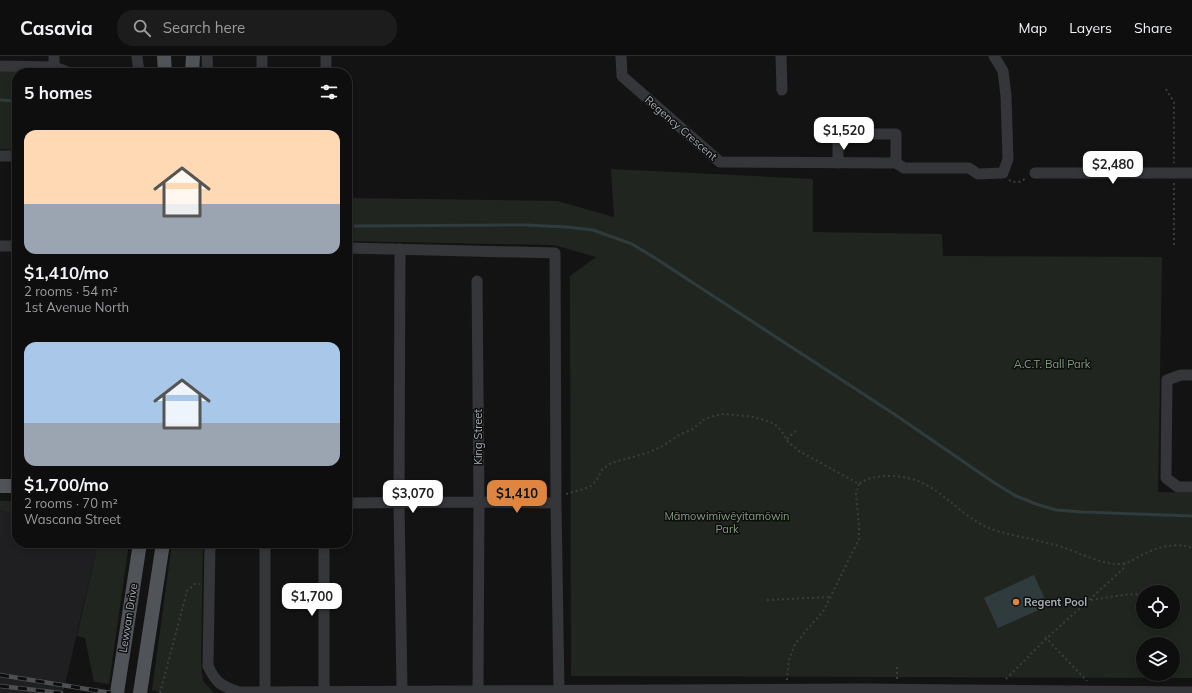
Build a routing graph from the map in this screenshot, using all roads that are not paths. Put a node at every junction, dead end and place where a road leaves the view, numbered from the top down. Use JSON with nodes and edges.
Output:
{"nodes":[{"id":1,"x":137,"y":56,"type":"edge"},
{"id":2,"x":164,"y":56,"type":"edge"},
{"id":3,"x":193,"y":56,"type":"edge"},
{"id":4,"x":208,"y":56,"type":"edge"},
{"id":5,"x":262,"y":56,"type":"edge"},
{"id":6,"x":326,"y":56,"type":"edge"},
{"id":7,"x":622,"y":56,"type":"edge"},
{"id":8,"x":781,"y":56,"type":"edge"},
{"id":9,"x":994,"y":56,"type":"edge"},
{"id":10,"x":54,"y":61,"type":"edge"},
{"id":11,"x":0,"y":66,"type":"edge"},
{"id":12,"x":63,"y":68,"type":"edge"},
{"id":13,"x":138,"y":68,"type":"edge"},
{"id":14,"x":165,"y":68,"type":"edge"},
{"id":15,"x":192,"y":68,"type":"edge"},
{"id":16,"x":208,"y":68,"type":"edge"},
{"id":17,"x":262,"y":68,"type":"edge"},
{"id":18,"x":326,"y":68,"type":"edge"},
{"id":19,"x":782,"y":90,"type":"dead end"},
{"id":20,"x":0,"y":156,"type":"edge"},
{"id":21,"x":12,"y":156,"type":"edge"},
{"id":22,"x":838,"y":163,"type":"junction"},
{"id":23,"x":896,"y":163,"type":"junction"},
{"id":24,"x":1034,"y":173,"type":"road end"},
{"id":25,"x":1192,"y":173,"type":"edge"},
{"id":26,"x":0,"y":246,"type":"edge"},
{"id":27,"x":12,"y":246,"type":"edge"},
{"id":28,"x":352,"y":248,"type":"edge"},
{"id":29,"x":400,"y":249,"type":"junction"},
{"id":30,"x":477,"y":281,"type":"dead end"},
{"id":31,"x":1192,"y":375,"type":"edge"},
{"id":32,"x":0,"y":486,"type":"edge"},
{"id":33,"x":12,"y":486,"type":"edge"},
{"id":34,"x":1192,"y":487,"type":"edge"},
{"id":35,"x":556,"y":498,"type":"junction"},
{"id":36,"x":399,"y":502,"type":"junction"},
{"id":37,"x":479,"y":502,"type":"junction"},
{"id":38,"x":352,"y":503,"type":"edge"},
{"id":39,"x":139,"y":548,"type":"edge"},
{"id":40,"x":162,"y":548,"type":"edge"},
{"id":41,"x":210,"y":548,"type":"edge"},
{"id":42,"x":265,"y":548,"type":"edge"},
{"id":43,"x":324,"y":548,"type":"edge"},
{"id":44,"x":402,"y":690,"type":"junction"},
{"id":45,"x":478,"y":690,"type":"junction"},
{"id":46,"x":559,"y":690,"type":"junction"},
{"id":47,"x":324,"y":691,"type":"junction"},
{"id":48,"x":265,"y":692,"type":"edge"},
{"id":49,"x":1192,"y":692,"type":"edge"},
{"id":50,"x":117,"y":693,"type":"edge"},
{"id":51,"x":140,"y":693,"type":"edge"}],
"edges":[{"from":1,"to":13,"type":"street"},
{"from":2,"to":14,"type":"main road"},
{"from":3,"to":15,"type":"main road"},
{"from":4,"to":16,"type":"street"},
{"from":5,"to":17,"type":"street"},
{"from":6,"to":18,"type":"street"},
{"from":7,"to":22,"type":"street","name":"Regency Crescent"},
{"from":8,"to":19,"type":"street"},
{"from":9,"to":23,"type":"street","name":"Regency Crescent"},
{"from":10,"to":11,"type":"street"},
{"from":10,"to":12,"type":"street"},
{"from":20,"to":21,"type":"street"},
{"from":22,"to":23,"type":"street","name":"Regency Crescent"},
{"from":22,"to":23,"type":"street"},
{"from":24,"to":25,"type":"street"},
{"from":26,"to":27,"type":"street"},
{"from":28,"to":29,"type":"street"},
{"from":29,"to":35,"type":"street"},
{"from":29,"to":36,"type":"street"},
{"from":30,"to":37,"type":"street","name":"King Street"},
{"from":31,"to":34,"type":"street"},
{"from":32,"to":33,"type":"main road"},
{"from":35,"to":37,"type":"street"},
{"from":35,"to":46,"type":"street"},
{"from":36,"to":37,"type":"street"},
{"from":36,"to":38,"type":"street"},
{"from":36,"to":44,"type":"street"},
{"from":37,"to":45,"type":"street","name":"King Street"},
{"from":39,"to":50,"type":"main road","name":"Lewvan Drive"},
{"from":40,"to":51,"type":"main road","name":"Lewvan Drive"},
{"from":41,"to":48,"type":"street"},
{"from":42,"to":48,"type":"street"},
{"from":43,"to":47,"type":"street"},
{"from":44,"to":45,"type":"street"},
{"from":44,"to":47,"type":"street"},
{"from":45,"to":46,"type":"street"},
{"from":46,"to":49,"type":"street"},
{"from":47,"to":48,"type":"street"}]}
